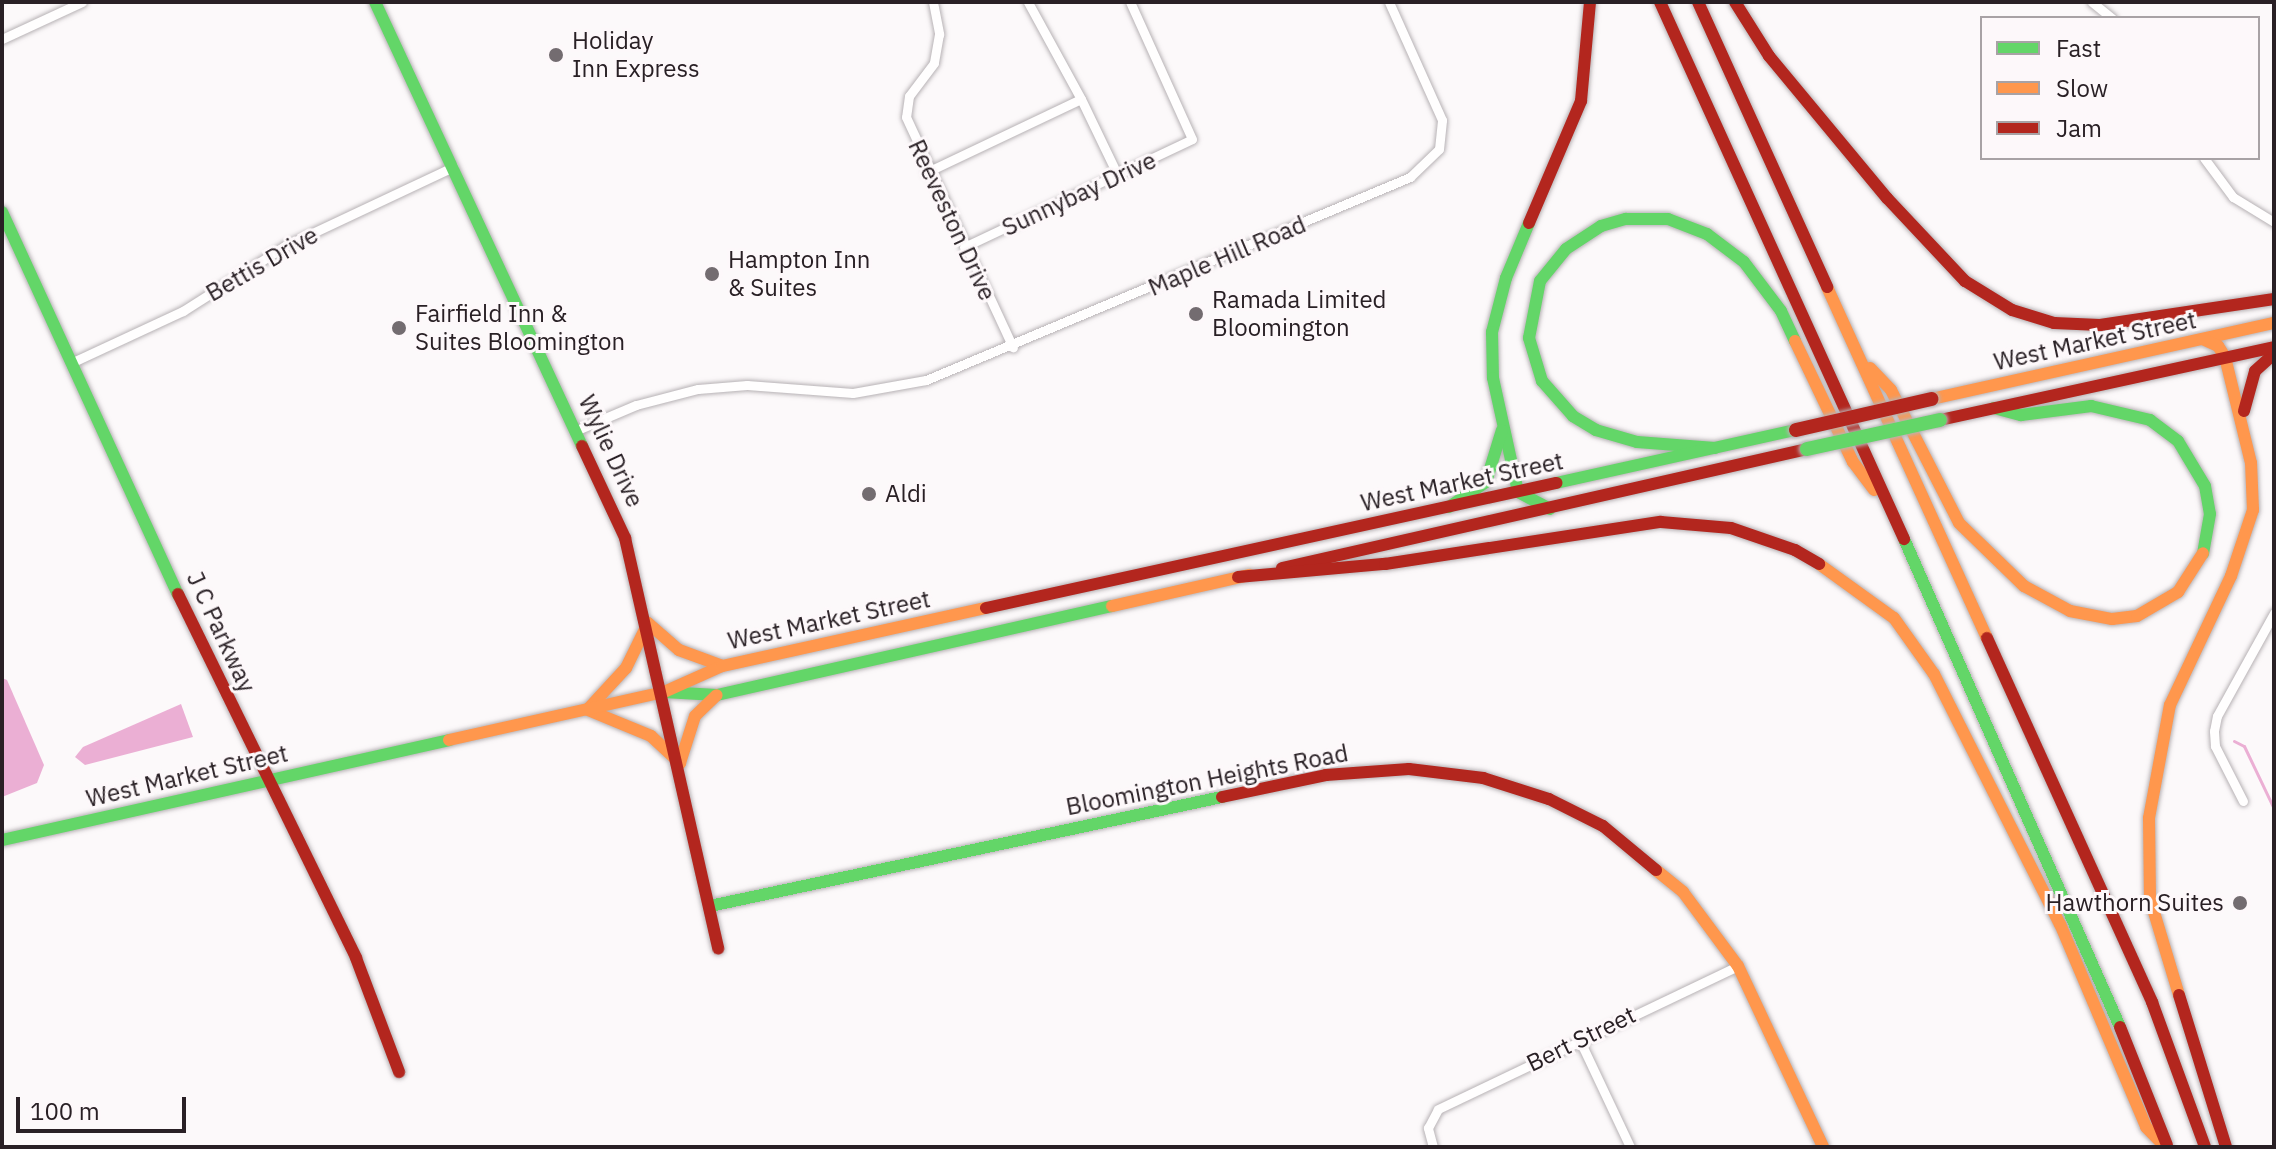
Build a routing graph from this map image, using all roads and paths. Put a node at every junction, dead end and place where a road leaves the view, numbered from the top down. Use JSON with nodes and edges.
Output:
{"nodes":[{"id":1,"x":82,"y":2,"type":"edge"},
{"id":2,"x":375,"y":2,"type":"edge"},
{"id":3,"x":933,"y":2,"type":"edge"},
{"id":4,"x":1028,"y":2,"type":"edge"},
{"id":5,"x":1130,"y":2,"type":"edge"},
{"id":6,"x":1389,"y":2,"type":"edge"},
{"id":7,"x":1590,"y":2,"type":"edge"},
{"id":8,"x":1660,"y":2,"type":"edge"},
{"id":9,"x":1698,"y":2,"type":"edge"},
{"id":10,"x":1735,"y":2,"type":"edge"},
{"id":11,"x":2092,"y":2,"type":"edge"},
{"id":12,"x":2110,"y":16,"type":"edge"},
{"id":13,"x":2,"y":39,"type":"edge"},
{"id":14,"x":1081,"y":99,"type":"junction"},
{"id":15,"x":2205,"y":160,"type":"edge"},
{"id":16,"x":453,"y":167,"type":"junction"},
{"id":17,"x":927,"y":172,"type":"junction"},
{"id":18,"x":1118,"y":176,"type":"junction"},
{"id":19,"x":2,"y":212,"type":"edge"},
{"id":20,"x":2274,"y":222,"type":"edge"},
{"id":21,"x":964,"y":247,"type":"junction"},
{"id":22,"x":2274,"y":299,"type":"edge"},
{"id":23,"x":2274,"y":323,"type":"edge"},
{"id":24,"x":2202,"y":339,"type":"junction"},
{"id":25,"x":1013,"y":347,"type":"junction"},
{"id":26,"x":2274,"y":347,"type":"edge"},
{"id":27,"x":2274,"y":354,"type":"edge"},
{"id":28,"x":1860,"y":357,"type":"junction"},
{"id":29,"x":2225,"y":357,"type":"junction"},
{"id":30,"x":73,"y":362,"type":"junction"},
{"id":31,"x":1994,"y":408,"type":"junction"},
{"id":32,"x":2242,"y":421,"type":"junction"},
{"id":33,"x":1503,"y":425,"type":"junction"},
{"id":34,"x":577,"y":430,"type":"junction"},
{"id":35,"x":1715,"y":448,"type":"junction"},
{"id":36,"x":1518,"y":492,"type":"junction"},
{"id":37,"x":1449,"y":507,"type":"junction"},
{"id":38,"x":1550,"y":509,"type":"junction"},
{"id":39,"x":1893,"y":515,"type":"junction"},
{"id":40,"x":1238,"y":577,"type":"junction"},
{"id":41,"x":2274,"y":613,"type":"edge"},
{"id":42,"x":648,"y":623,"type":"junction"},
{"id":43,"x":722,"y":666,"type":"junction"},
{"id":44,"x":664,"y":692,"type":"junction"},
{"id":45,"x":717,"y":695,"type":"junction"},
{"id":46,"x":587,"y":710,"type":"junction"},
{"id":47,"x":680,"y":763,"type":"junction"},
{"id":48,"x":267,"y":781,"type":"junction"},
{"id":49,"x":2243,"y":801,"type":"dead end"},
{"id":50,"x":2,"y":840,"type":"edge"},
{"id":51,"x":710,"y":906,"type":"junction"},
{"id":52,"x":718,"y":949,"type":"dead end"},
{"id":53,"x":1738,"y":966,"type":"junction"},
{"id":54,"x":1580,"y":1041,"type":"junction"},
{"id":55,"x":399,"y":1072,"type":"dead end"},
{"id":56,"x":1433,"y":1147,"type":"edge"},
{"id":57,"x":1630,"y":1147,"type":"edge"},
{"id":58,"x":1823,"y":1147,"type":"edge"},
{"id":59,"x":2166,"y":1147,"type":"edge"},
{"id":60,"x":2205,"y":1147,"type":"edge"},
{"id":61,"x":2226,"y":1147,"type":"edge"}],
"edges":[{"from":1,"to":13,"type":"street"},
{"from":2,"to":16,"type":"main road","name":"Wylie Drive"},
{"from":3,"to":17,"type":"street","name":"Reeveston Drive"},
{"from":4,"to":14,"type":"street"},
{"from":5,"to":18,"type":"street","name":"Sunnybay Drive"},
{"from":6,"to":25,"type":"street","name":"Maple Hill Road"},
{"from":7,"to":33,"type":"main road"},
{"from":8,"to":39,"type":"main road"},
{"from":9,"to":28,"type":"main road"},
{"from":10,"to":22,"type":"main road"},
{"from":11,"to":12,"type":"street"},
{"from":14,"to":17,"type":"street"},
{"from":14,"to":18,"type":"street"},
{"from":15,"to":20,"type":"street"},
{"from":16,"to":30,"type":"street","name":"Bettis Drive"},
{"from":16,"to":34,"type":"main road","name":"Wylie Drive"},
{"from":17,"to":21,"type":"street","name":"Reeveston Drive"},
{"from":18,"to":21,"type":"street","name":"Sunnybay Drive"},
{"from":19,"to":30,"type":"main road","name":"J C Parkway"},
{"from":21,"to":25,"type":"street","name":"Reeveston Drive"},
{"from":23,"to":24,"type":"main road","name":"West Market Street"},
{"from":24,"to":29,"type":"main road"},
{"from":24,"to":35,"type":"main road","name":"West Market Street","bridge":true},
{"from":25,"to":34,"type":"street","name":"Maple Hill Road"},
{"from":26,"to":29,"type":"main road","name":"West Market Street"},
{"from":27,"to":32,"type":"main road"},
{"from":28,"to":31,"type":"main road"},
{"from":28,"to":60,"type":"main road"},
{"from":29,"to":31,"type":"main road","name":"West Market Street"},
{"from":29,"to":32,"type":"main road"},
{"from":30,"to":48,"type":"main road","name":"J C Parkway"},
{"from":31,"to":38,"type":"main road","name":"West Market Street","bridge":true},
{"from":32,"to":61,"type":"main road"},
{"from":33,"to":36,"type":"main road"},
{"from":33,"to":37,"type":"main road"},
{"from":34,"to":42,"type":"main road","name":"Wylie Drive"},
{"from":35,"to":36,"type":"main road","name":"West Market Street"},
{"from":35,"to":39,"type":"main road"},
{"from":36,"to":37,"type":"main road","name":"West Market Street"},
{"from":36,"to":38,"type":"main road"},
{"from":37,"to":43,"type":"main road","name":"West Market Street"},
{"from":38,"to":40,"type":"main road","name":"West Market Street"},
{"from":39,"to":59,"type":"main road"},
{"from":40,"to":45,"type":"main road","name":"West Market Street"},
{"from":40,"to":59,"type":"main road"},
{"from":41,"to":49,"type":"street"},
{"from":42,"to":43,"type":"main road"},
{"from":42,"to":44,"type":"main road","name":"Wylie Drive"},
{"from":42,"to":46,"type":"main road"},
{"from":43,"to":44,"type":"main road","name":"West Market Street"},
{"from":44,"to":45,"type":"main road","name":"West Market Street"},
{"from":44,"to":46,"type":"main road","name":"West Market Street"},
{"from":44,"to":47,"type":"main road","name":"Wylie Drive"},
{"from":45,"to":47,"type":"main road"},
{"from":46,"to":47,"type":"main road"},
{"from":46,"to":48,"type":"main road","name":"West Market Street"},
{"from":47,"to":51,"type":"main road","name":"Wylie Drive"},
{"from":48,"to":50,"type":"main road","name":"West Market Street"},
{"from":48,"to":55,"type":"main road","name":"J C Parkway"},
{"from":51,"to":52,"type":"main road","name":"Wylie Drive"},
{"from":51,"to":53,"type":"main road","name":"Bloomington Heights Road"},
{"from":53,"to":54,"type":"street","name":"Bert Street"},
{"from":53,"to":58,"type":"main road","name":"Bloomington Heights Road"},
{"from":54,"to":56,"type":"street","name":"Bert Street"},
{"from":54,"to":57,"type":"street"}]}
